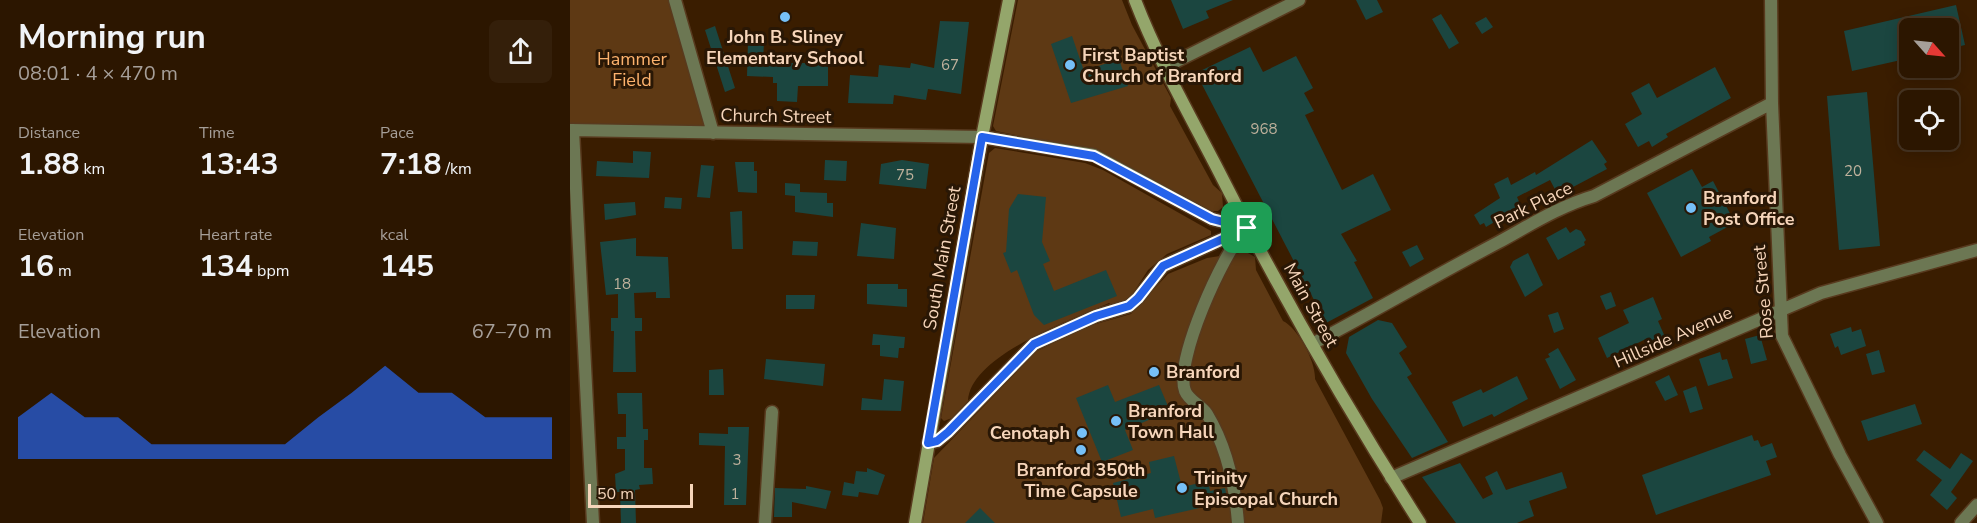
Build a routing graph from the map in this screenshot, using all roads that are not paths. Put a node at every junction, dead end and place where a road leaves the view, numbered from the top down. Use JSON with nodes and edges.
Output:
{"nodes":[{"id":1,"x":675,"y":0,"type":"edge"},
{"id":2,"x":1009,"y":0,"type":"edge"},
{"id":3,"x":1136,"y":0,"type":"edge"},
{"id":4,"x":1299,"y":0,"type":"edge"},
{"id":5,"x":1771,"y":0,"type":"edge"},
{"id":6,"x":1165,"y":68,"type":"junction"},
{"id":7,"x":1772,"y":103,"type":"junction"},
{"id":8,"x":571,"y":130,"type":"edge"},
{"id":9,"x":713,"y":133,"type":"junction"},
{"id":10,"x":982,"y":137,"type":"junction"},
{"id":11,"x":1247,"y":228,"type":"junction"},
{"id":12,"x":1977,"y":250,"type":"edge"},
{"id":13,"x":1779,"y":310,"type":"junction"},
{"id":14,"x":1312,"y":344,"type":"junction"},
{"id":15,"x":772,"y":412,"type":"dead end"},
{"id":16,"x":928,"y":443,"type":"junction"},
{"id":17,"x":1391,"y":478,"type":"junction"},
{"id":18,"x":1977,"y":505,"type":"edge"},
{"id":19,"x":593,"y":523,"type":"edge"},
{"id":20,"x":765,"y":523,"type":"edge"},
{"id":21,"x":915,"y":523,"type":"edge"},
{"id":22,"x":1238,"y":523,"type":"edge"},
{"id":23,"x":1420,"y":523,"type":"edge"},
{"id":24,"x":1877,"y":523,"type":"edge"},
{"id":25,"x":1961,"y":523,"type":"edge"}],
"edges":[{"from":1,"to":9,"type":"street"},
{"from":2,"to":10,"type":"street","name":"South Main Street"},
{"from":3,"to":6,"type":"street","name":"Main Street"},
{"from":4,"to":6,"type":"street"},
{"from":5,"to":7,"type":"street","name":"Rose Street"},
{"from":6,"to":11,"type":"street","name":"Main Street"},
{"from":7,"to":13,"type":"street","name":"Rose Street"},
{"from":7,"to":14,"type":"street","name":"Park Place"},
{"from":8,"to":9,"type":"street","name":"Church Street"},
{"from":8,"to":19,"type":"street"},
{"from":9,"to":10,"type":"street","name":"Church Street"},
{"from":10,"to":11,"type":"street","name":"Church Street"},
{"from":10,"to":16,"type":"street","name":"South Main Street"},
{"from":11,"to":14,"type":"street","name":"Main Street"},
{"from":11,"to":16,"type":"street"},
{"from":11,"to":22,"type":"street"},
{"from":12,"to":13,"type":"street","name":"Hillside Avenue"},
{"from":13,"to":17,"type":"street","name":"Hillside Avenue"},
{"from":13,"to":24,"type":"street","name":"Rose Street"},
{"from":14,"to":17,"type":"street","name":"Main Street"},
{"from":15,"to":20,"type":"street"},
{"from":16,"to":21,"type":"street","name":"South Main Street"},
{"from":17,"to":23,"type":"street","name":"Main Street"},
{"from":18,"to":25,"type":"street"}]}
